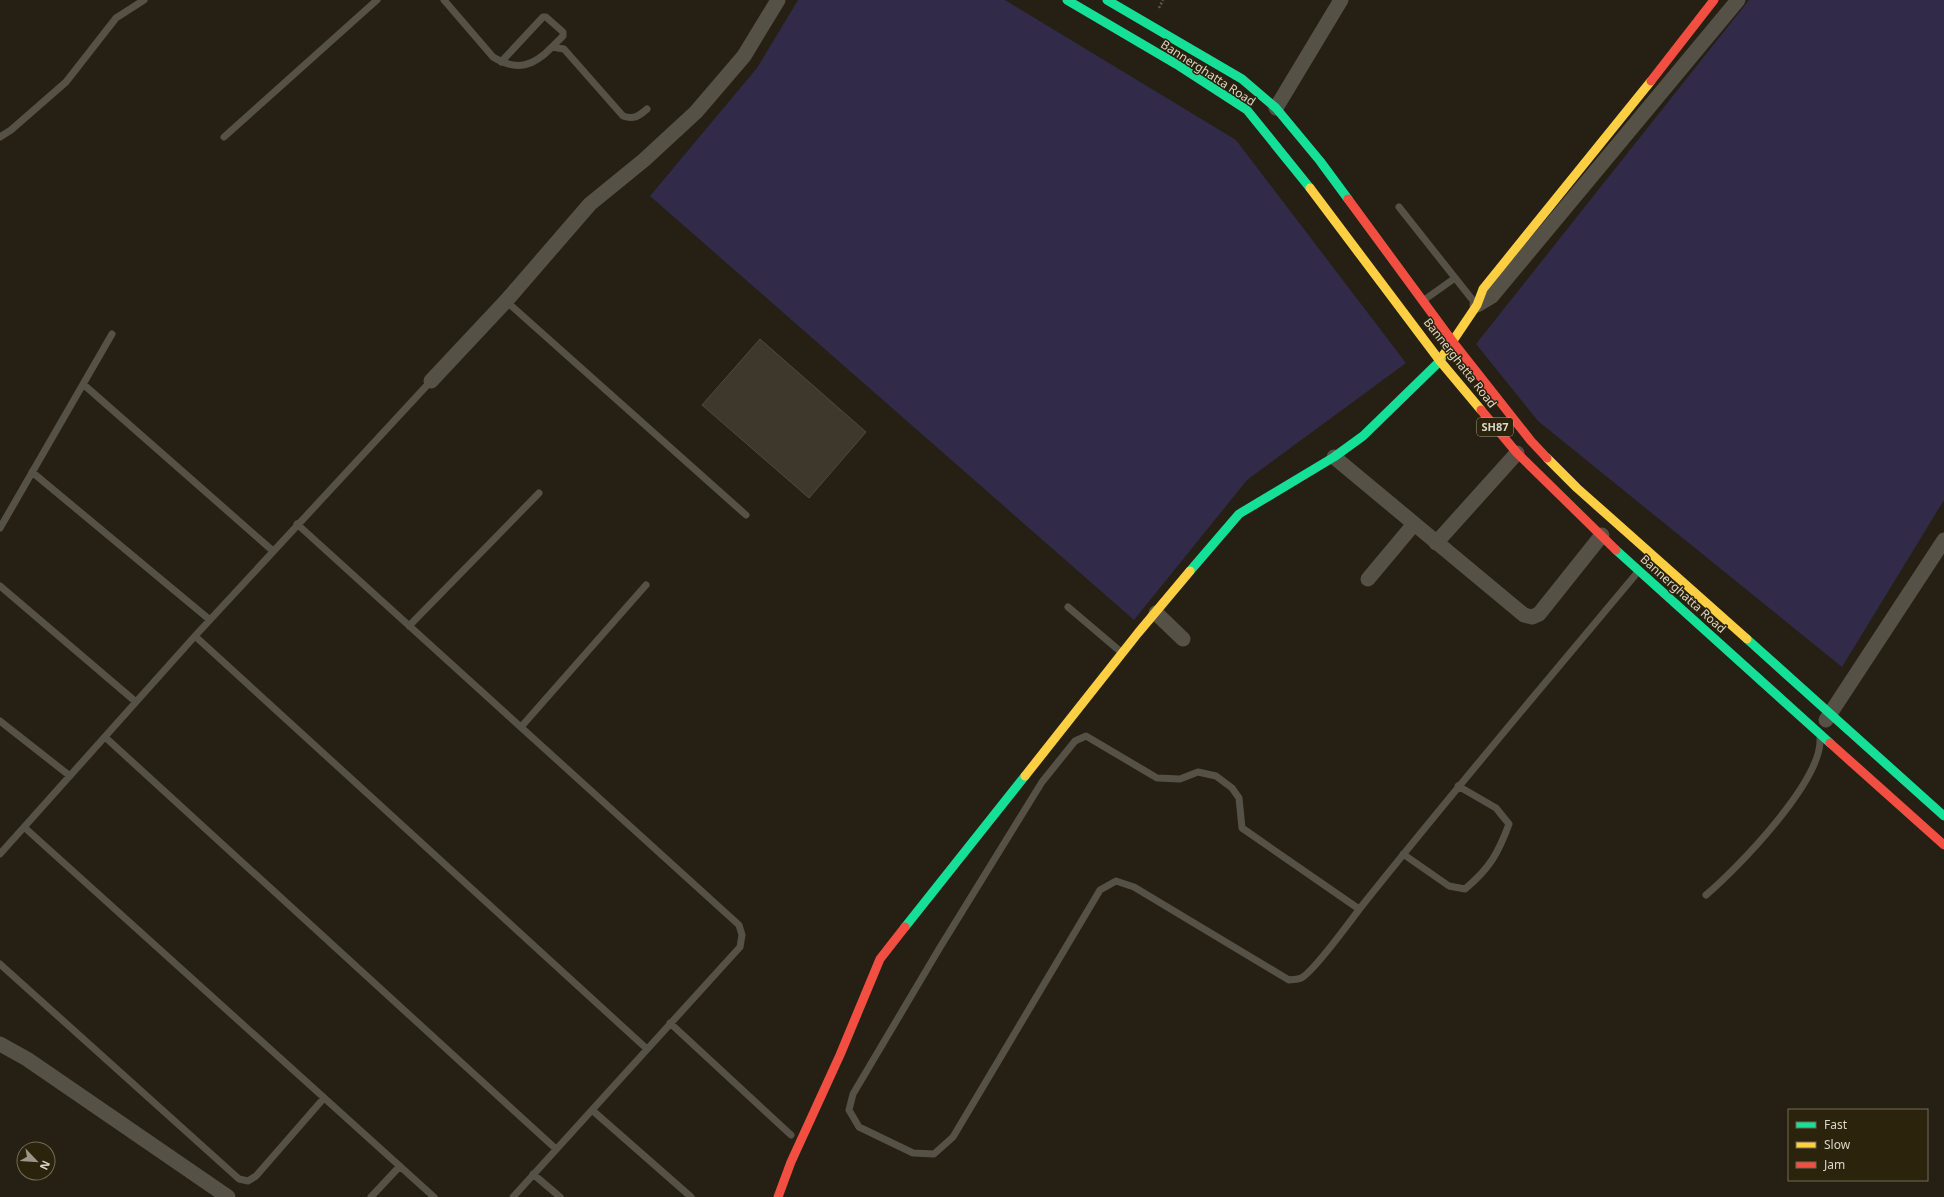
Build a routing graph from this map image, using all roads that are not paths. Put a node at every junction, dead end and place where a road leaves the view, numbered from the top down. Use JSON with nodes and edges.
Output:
{"nodes":[{"id":1,"x":144,"y":0,"type":"edge"},
{"id":2,"x":377,"y":0,"type":"edge"},
{"id":3,"x":444,"y":0,"type":"edge"},
{"id":4,"x":778,"y":0,"type":"edge"},
{"id":5,"x":1067,"y":0,"type":"edge"},
{"id":6,"x":1107,"y":0,"type":"edge"},
{"id":7,"x":1341,"y":0,"type":"edge"},
{"id":8,"x":1714,"y":0,"type":"edge"},
{"id":9,"x":1738,"y":0,"type":"edge"},
{"id":10,"x":552,"y":47,"type":"junction"},
{"id":11,"x":501,"y":62,"type":"junction"},
{"id":12,"x":1276,"y":108,"type":"junction"},
{"id":13,"x":647,"y":109,"type":"dead end"},
{"id":14,"x":0,"y":137,"type":"edge"},
{"id":15,"x":224,"y":137,"type":"dead end"},
{"id":16,"x":1400,"y":207,"type":"dead end"},
{"id":17,"x":1455,"y":278,"type":"junction"},
{"id":18,"x":506,"y":301,"type":"junction"},
{"id":19,"x":1423,"y":301,"type":"junction"},
{"id":20,"x":1476,"y":305,"type":"junction"},
{"id":21,"x":112,"y":334,"type":"dead end"},
{"id":22,"x":1453,"y":342,"type":"junction"},
{"id":23,"x":1440,"y":361,"type":"junction"},
{"id":24,"x":430,"y":381,"type":"joint"},
{"id":25,"x":83,"y":384,"type":"junction"},
{"id":26,"x":1517,"y":453,"type":"junction"},
{"id":27,"x":1334,"y":457,"type":"junction"},
{"id":28,"x":32,"y":472,"type":"junction"},
{"id":29,"x":539,"y":493,"type":"dead end"},
{"id":30,"x":1604,"y":512,"type":"junction"},
{"id":31,"x":746,"y":515,"type":"dead end"},
{"id":32,"x":297,"y":524,"type":"junction"},
{"id":33,"x":1414,"y":524,"type":"junction"},
{"id":34,"x":0,"y":528,"type":"edge"},
{"id":35,"x":1597,"y":530,"type":"junction"},
{"id":36,"x":1944,"y":540,"type":"edge"},
{"id":37,"x":1436,"y":543,"type":"junction"},
{"id":38,"x":273,"y":551,"type":"junction"},
{"id":39,"x":1638,"y":571,"type":"junction"},
{"id":40,"x":1368,"y":579,"type":"dead end"},
{"id":41,"x":646,"y":585,"type":"dead end"},
{"id":42,"x":0,"y":586,"type":"edge"},
{"id":43,"x":1068,"y":607,"type":"dead end"},
{"id":44,"x":1156,"y":613,"type":"junction"},
{"id":45,"x":210,"y":620,"type":"junction"},
{"id":46,"x":410,"y":626,"type":"junction"},
{"id":47,"x":195,"y":636,"type":"junction"},
{"id":48,"x":1183,"y":639,"type":"dead end"},
{"id":49,"x":1123,"y":653,"type":"junction"},
{"id":50,"x":136,"y":702,"type":"junction"},
{"id":51,"x":1829,"y":712,"type":"junction"},
{"id":52,"x":0,"y":721,"type":"edge"},
{"id":53,"x":521,"y":727,"type":"junction"},
{"id":54,"x":1820,"y":733,"type":"junction"},
{"id":55,"x":105,"y":737,"type":"junction"},
{"id":56,"x":70,"y":776,"type":"junction"},
{"id":57,"x":1458,"y":786,"type":"junction"},
{"id":58,"x":1944,"y":816,"type":"edge"},
{"id":59,"x":24,"y":827,"type":"junction"},
{"id":60,"x":1944,"y":845,"type":"edge"},
{"id":61,"x":0,"y":854,"type":"edge"},
{"id":62,"x":1403,"y":854,"type":"junction"},
{"id":63,"x":1706,"y":896,"type":"dead end"},
{"id":64,"x":1359,"y":909,"type":"junction"},
{"id":65,"x":0,"y":964,"type":"edge"},
{"id":66,"x":670,"y":1023,"type":"junction"},
{"id":67,"x":0,"y":1044,"type":"edge"},
{"id":68,"x":647,"y":1048,"type":"junction"},
{"id":69,"x":324,"y":1098,"type":"junction"},
{"id":70,"x":592,"y":1110,"type":"junction"},
{"id":71,"x":791,"y":1136,"type":"dead end"},
{"id":72,"x":556,"y":1149,"type":"junction"},
{"id":73,"x":400,"y":1166,"type":"junction"},
{"id":74,"x":534,"y":1174,"type":"junction"},
{"id":75,"x":228,"y":1197,"type":"edge"},
{"id":76,"x":371,"y":1197,"type":"edge"},
{"id":77,"x":434,"y":1197,"type":"edge"},
{"id":78,"x":513,"y":1197,"type":"edge"},
{"id":79,"x":560,"y":1197,"type":"edge"},
{"id":80,"x":691,"y":1197,"type":"edge"},
{"id":81,"x":778,"y":1197,"type":"edge"}],
"edges":[{"from":1,"to":14,"type":"lane"},
{"from":2,"to":15,"type":"lane"},
{"from":3,"to":11,"type":"lane"},
{"from":4,"to":18,"type":"street"},
{"from":5,"to":23,"type":"main road","name":"Bannerghatta Road","number":"SH87"},
{"from":6,"to":12,"type":"main road","name":"Bannerghatta Road","number":"SH87"},
{"from":7,"to":12,"type":"street"},
{"from":8,"to":20,"type":"main road"},
{"from":9,"to":20,"type":"street"},
{"from":10,"to":11,"type":"lane"},
{"from":10,"to":11,"type":"lane"},
{"from":10,"to":13,"type":"lane"},
{"from":12,"to":19,"type":"main road","name":"Bannerghatta Road","number":"SH87"},
{"from":16,"to":17,"type":"lane"},
{"from":17,"to":19,"type":"lane"},
{"from":17,"to":20,"type":"lane"},
{"from":18,"to":24,"type":"street"},
{"from":18,"to":31,"type":"lane"},
{"from":19,"to":22,"type":"main road","name":"Bannerghatta Road","number":"SH87"},
{"from":20,"to":22,"type":"main road"},
{"from":21,"to":25,"type":"lane"},
{"from":22,"to":23,"type":"main road"},
{"from":22,"to":30,"type":"main road","name":"Bannerghatta Road","number":"SH87"},
{"from":23,"to":26,"type":"main road","name":"Bannerghatta Road","number":"SH87"},
{"from":23,"to":27,"type":"main road"},
{"from":24,"to":32,"type":"lane"},
{"from":25,"to":28,"type":"lane"},
{"from":25,"to":38,"type":"lane"},
{"from":26,"to":35,"type":"main road","name":"Bannerghatta Road","number":"SH87"},
{"from":26,"to":37,"type":"street"},
{"from":27,"to":33,"type":"street"},
{"from":27,"to":44,"type":"main road"},
{"from":28,"to":34,"type":"lane"},
{"from":28,"to":45,"type":"lane"},
{"from":29,"to":46,"type":"lane"},
{"from":30,"to":35,"type":"main road"},
{"from":30,"to":51,"type":"main road","name":"Bannerghatta Road","number":"SH87"},
{"from":32,"to":38,"type":"lane"},
{"from":32,"to":46,"type":"lane"},
{"from":33,"to":37,"type":"street"},
{"from":33,"to":40,"type":"street"},
{"from":35,"to":37,"type":"street"},
{"from":35,"to":39,"type":"main road","name":"Bannerghatta Road","number":"SH87"},
{"from":36,"to":51,"type":"street"},
{"from":38,"to":45,"type":"lane"},
{"from":39,"to":54,"type":"main road","name":"Bannerghatta Road","number":"SH87"},
{"from":39,"to":57,"type":"lane"},
{"from":41,"to":53,"type":"lane"},
{"from":42,"to":50,"type":"lane"},
{"from":43,"to":49,"type":"lane"},
{"from":44,"to":48,"type":"street"},
{"from":44,"to":49,"type":"main road"},
{"from":45,"to":47,"type":"lane"},
{"from":46,"to":53,"type":"lane"},
{"from":47,"to":50,"type":"lane"},
{"from":47,"to":68,"type":"lane"},
{"from":49,"to":81,"type":"main road"},
{"from":50,"to":55,"type":"lane"},
{"from":51,"to":54,"type":"street"},
{"from":51,"to":58,"type":"main road","name":"Bannerghatta Road","number":"SH87"},
{"from":52,"to":56,"type":"lane"},
{"from":53,"to":66,"type":"lane"},
{"from":54,"to":60,"type":"main road","name":"Bannerghatta Road","number":"SH87"},
{"from":54,"to":63,"type":"lane"},
{"from":55,"to":56,"type":"lane"},
{"from":55,"to":72,"type":"lane"},
{"from":56,"to":59,"type":"lane"},
{"from":57,"to":62,"type":"lane"},
{"from":57,"to":62,"type":"lane"},
{"from":59,"to":61,"type":"lane"},
{"from":59,"to":69,"type":"lane"},
{"from":62,"to":64,"type":"lane"},
{"from":64,"to":64,"type":"lane"},
{"from":65,"to":69,"type":"lane"},
{"from":66,"to":68,"type":"lane"},
{"from":66,"to":71,"type":"lane"},
{"from":67,"to":75,"type":"street"},
{"from":68,"to":70,"type":"lane"},
{"from":69,"to":73,"type":"lane"},
{"from":70,"to":72,"type":"lane"},
{"from":70,"to":80,"type":"lane"},
{"from":72,"to":74,"type":"lane"},
{"from":73,"to":76,"type":"lane"},
{"from":73,"to":77,"type":"lane"},
{"from":74,"to":78,"type":"lane"},
{"from":74,"to":79,"type":"lane"}]}
